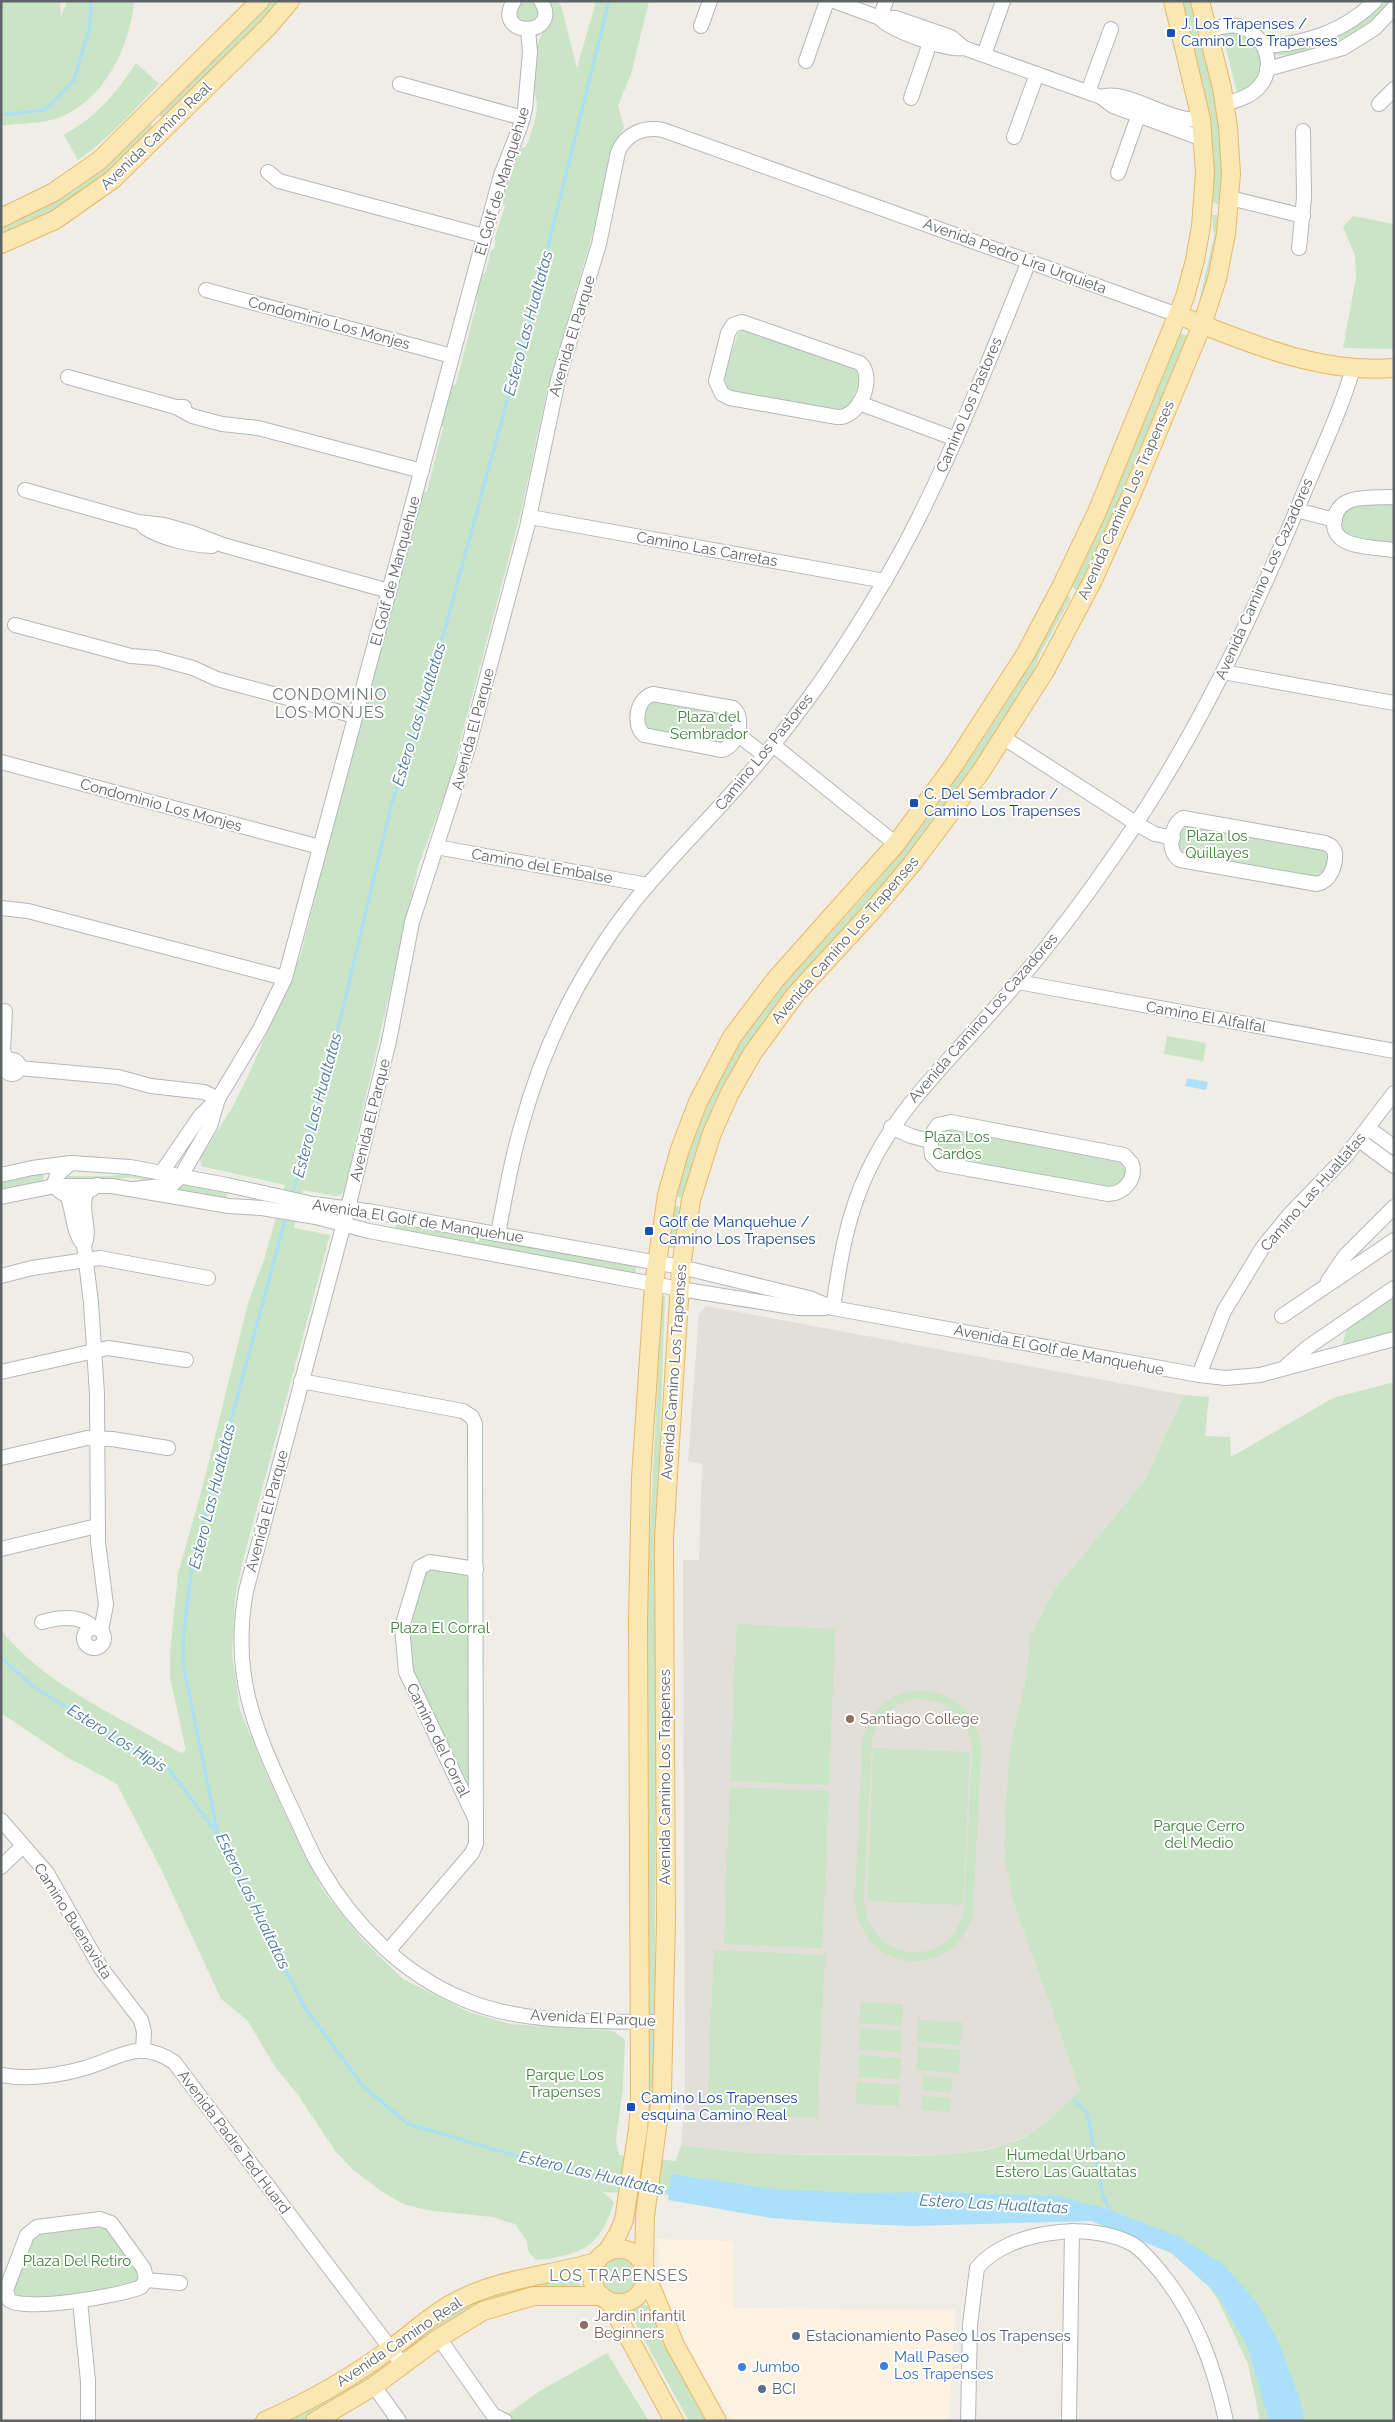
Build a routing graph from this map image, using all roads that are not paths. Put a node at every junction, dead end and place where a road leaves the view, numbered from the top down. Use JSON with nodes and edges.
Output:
{"nodes":[{"id":1,"x":260,"y":1,"type":"edge"},
{"id":2,"x":290,"y":1,"type":"edge"},
{"id":3,"x":514,"y":1,"type":"edge"},
{"id":4,"x":541,"y":1,"type":"edge"},
{"id":5,"x":710,"y":1,"type":"edge"},
{"id":6,"x":827,"y":1,"type":"edge"},
{"id":7,"x":834,"y":1,"type":"edge"},
{"id":8,"x":886,"y":1,"type":"edge"},
{"id":9,"x":1003,"y":1,"type":"edge"},
{"id":10,"x":1173,"y":1,"type":"edge"},
{"id":11,"x":1200,"y":1,"type":"edge"},
{"id":12,"x":1374,"y":1,"type":"edge"},
{"id":13,"x":1392,"y":11,"type":"edge"},
{"id":14,"x":880,"y":18,"type":"junction"},
{"id":15,"x":701,"y":26,"type":"dead end"},
{"id":16,"x":1111,"y":29,"type":"dead end"},
{"id":17,"x":528,"y":30,"type":"junction"},
{"id":18,"x":1207,"y":31,"type":"junction"},
{"id":19,"x":932,"y":36,"type":"junction"},
{"id":20,"x":1264,"y":46,"type":"junction"},
{"id":21,"x":984,"y":55,"type":"junction"},
{"id":22,"x":806,"y":61,"type":"dead end"},
{"id":23,"x":1268,"y":69,"type":"junction"},
{"id":24,"x":1037,"y":74,"type":"junction"},
{"id":25,"x":400,"y":84,"type":"dead end"},
{"id":26,"x":1394,"y":89,"type":"edge"},
{"id":27,"x":1095,"y":94,"type":"junction"},
{"id":28,"x":911,"y":98,"type":"dead end"},
{"id":29,"x":1225,"y":104,"type":"junction"},
{"id":30,"x":1379,"y":104,"type":"dead end"},
{"id":31,"x":152,"y":109,"type":"junction"},
{"id":32,"x":1141,"y":110,"type":"junction"},
{"id":33,"x":523,"y":118,"type":"junction"},
{"id":34,"x":1201,"y":119,"type":"junction"},
{"id":35,"x":169,"y":126,"type":"junction"},
{"id":36,"x":639,"y":131,"type":"joint"},
{"id":37,"x":1303,"y":131,"type":"dead end"},
{"id":38,"x":1014,"y":137,"type":"dead end"},
{"id":39,"x":1204,"y":139,"type":"junction"},
{"id":40,"x":268,"y":172,"type":"dead end"},
{"id":41,"x":1118,"y":173,"type":"dead end"},
{"id":42,"x":1230,"y":198,"type":"junction"},
{"id":43,"x":1303,"y":216,"type":"junction"},
{"id":44,"x":1,"y":218,"type":"edge"},
{"id":45,"x":484,"y":236,"type":"junction"},
{"id":46,"x":1,"y":244,"type":"edge"},
{"id":47,"x":1300,"y":248,"type":"dead end"},
{"id":48,"x":1030,"y":261,"type":"junction"},
{"id":49,"x":206,"y":290,"type":"dead end"},
{"id":50,"x":1178,"y":315,"type":"junction"},
{"id":51,"x":1202,"y":324,"type":"junction"},
{"id":52,"x":452,"y":356,"type":"junction"},
{"id":53,"x":1353,"y":368,"type":"junction"},
{"id":54,"x":1394,"y":368,"type":"edge"},
{"id":55,"x":68,"y":377,"type":"dead end"},
{"id":56,"x":859,"y":403,"type":"junction"},
{"id":57,"x":956,"y":438,"type":"junction"},
{"id":58,"x":422,"y":471,"type":"junction"},
{"id":59,"x":25,"y":490,"type":"dead end"},
{"id":60,"x":1394,"y":497,"type":"edge"},
{"id":61,"x":1296,"y":510,"type":"junction"},
{"id":62,"x":530,"y":517,"type":"junction"},
{"id":63,"x":1334,"y":520,"type":"junction"},
{"id":64,"x":1394,"y":550,"type":"edge"},
{"id":65,"x":885,"y":581,"type":"junction"},
{"id":66,"x":1060,"y":589,"type":"junction"},
{"id":67,"x":389,"y":591,"type":"junction"},
{"id":68,"x":1079,"y":608,"type":"junction"},
{"id":69,"x":15,"y":626,"type":"dead end"},
{"id":70,"x":1224,"y":672,"type":"junction"},
{"id":71,"x":1394,"y":703,"type":"edge"},
{"id":72,"x":355,"y":716,"type":"junction"},
{"id":73,"x":736,"y":732,"type":"junction"},
{"id":74,"x":1004,"y":738,"type":"junction"},
{"id":75,"x":769,"y":750,"type":"junction"},
{"id":76,"x":1,"y":762,"type":"edge"},
{"id":77,"x":1136,"y":824,"type":"junction"},
{"id":78,"x":1172,"y":838,"type":"junction"},
{"id":79,"x":896,"y":844,"type":"junction"},
{"id":80,"x":436,"y":846,"type":"junction"},
{"id":81,"x":320,"y":848,"type":"junction"},
{"id":82,"x":648,"y":885,"type":"junction"},
{"id":83,"x":1,"y":908,"type":"edge"},
{"id":84,"x":285,"y":978,"type":"junction"},
{"id":85,"x":1018,"y":982,"type":"junction"},
{"id":86,"x":5,"y":1011,"type":"dead end"},
{"id":87,"x":1394,"y":1051,"type":"edge"},
{"id":88,"x":8,"y":1069,"type":"edge"},
{"id":89,"x":1394,"y":1093,"type":"edge"},
{"id":90,"x":218,"y":1099,"type":"junction"},
{"id":91,"x":891,"y":1127,"type":"junction"},
{"id":92,"x":1368,"y":1128,"type":"junction"},
{"id":93,"x":1359,"y":1140,"type":"junction"},
{"id":94,"x":930,"y":1141,"type":"junction"},
{"id":95,"x":1394,"y":1147,"type":"edge"},
{"id":96,"x":71,"y":1163,"type":"junction"},
{"id":97,"x":1394,"y":1166,"type":"edge"},
{"id":98,"x":162,"y":1172,"type":"junction"},
{"id":99,"x":1,"y":1175,"type":"edge"},
{"id":100,"x":181,"y":1176,"type":"junction"},
{"id":101,"x":55,"y":1186,"type":"junction"},
{"id":102,"x":92,"y":1189,"type":"junction"},
{"id":103,"x":133,"y":1189,"type":"junction"},
{"id":104,"x":67,"y":1195,"type":"junction"},
{"id":105,"x":667,"y":1195,"type":"junction"},
{"id":106,"x":1,"y":1197,"type":"edge"},
{"id":107,"x":691,"y":1200,"type":"junction"},
{"id":108,"x":264,"y":1201,"type":"junction"},
{"id":109,"x":1394,"y":1207,"type":"edge"},
{"id":110,"x":348,"y":1208,"type":"junction"},
{"id":111,"x":312,"y":1210,"type":"junction"},
{"id":112,"x":344,"y":1225,"type":"junction"},
{"id":113,"x":498,"y":1234,"type":"junction"},
{"id":114,"x":1394,"y":1240,"type":"edge"},
{"id":115,"x":84,"y":1245,"type":"junction"},
{"id":116,"x":86,"y":1261,"type":"junction"},
{"id":117,"x":656,"y":1262,"type":"junction"},
{"id":118,"x":681,"y":1267,"type":"junction"},
{"id":119,"x":1,"y":1276,"type":"edge"},
{"id":120,"x":208,"y":1278,"type":"dead end"},
{"id":121,"x":654,"y":1284,"type":"junction"},
{"id":122,"x":1326,"y":1285,"type":"junction"},
{"id":123,"x":1394,"y":1288,"type":"edge"},
{"id":124,"x":680,"y":1289,"type":"junction"},
{"id":125,"x":832,"y":1308,"type":"junction"},
{"id":126,"x":1282,"y":1316,"type":"dead end"},
{"id":127,"x":1394,"y":1339,"type":"edge"},
{"id":128,"x":95,"y":1350,"type":"junction"},
{"id":129,"x":186,"y":1360,"type":"dead end"},
{"id":130,"x":1286,"y":1366,"type":"junction"},
{"id":131,"x":1,"y":1372,"type":"edge"},
{"id":132,"x":1199,"y":1375,"type":"junction"},
{"id":133,"x":301,"y":1381,"type":"junction"},
{"id":134,"x":98,"y":1438,"type":"junction"},
{"id":135,"x":168,"y":1448,"type":"dead end"},
{"id":136,"x":1,"y":1458,"type":"edge"},
{"id":137,"x":97,"y":1526,"type":"junction"},
{"id":138,"x":1,"y":1549,"type":"edge"},
{"id":139,"x":476,"y":1569,"type":"junction"},
{"id":140,"x":42,"y":1622,"type":"dead end"},
{"id":141,"x":1,"y":1820,"type":"edge"},
{"id":142,"x":477,"y":1821,"type":"junction"},
{"id":143,"x":23,"y":1846,"type":"junction"},
{"id":144,"x":1,"y":1867,"type":"edge"},
{"id":145,"x":389,"y":1950,"type":"junction"},
{"id":146,"x":638,"y":2021,"type":"junction"},
{"id":147,"x":664,"y":2022,"type":"junction"},
{"id":148,"x":143,"y":2050,"type":"junction"},
{"id":149,"x":1,"y":2075,"type":"edge"},
{"id":150,"x":1072,"y":2231,"type":"junction"},
{"id":151,"x":601,"y":2257,"type":"junction"},
{"id":152,"x":645,"y":2271,"type":"junction"},
{"id":153,"x":146,"y":2280,"type":"junction"},
{"id":154,"x":180,"y":2283,"type":"dead end"},
{"id":155,"x":606,"y":2298,"type":"junction"},
{"id":156,"x":80,"y":2301,"type":"junction"},
{"id":157,"x":5,"y":2302,"type":"edge"},
{"id":158,"x":439,"y":2338,"type":"junction"},
{"id":159,"x":390,"y":2349,"type":"junction"},
{"id":160,"x":403,"y":2365,"type":"junction"},
{"id":161,"x":374,"y":2386,"type":"junction"},
{"id":162,"x":88,"y":2421,"type":"edge"},
{"id":163,"x":266,"y":2421,"type":"edge"},
{"id":164,"x":316,"y":2421,"type":"edge"},
{"id":165,"x":399,"y":2421,"type":"edge"},
{"id":166,"x":504,"y":2421,"type":"edge"},
{"id":167,"x":674,"y":2421,"type":"edge"},
{"id":168,"x":717,"y":2421,"type":"edge"},
{"id":169,"x":968,"y":2421,"type":"edge"},
{"id":170,"x":1069,"y":2421,"type":"edge"},
{"id":171,"x":1226,"y":2421,"type":"edge"}],
"edges":[{"from":1,"to":31,"type":"main road","name":"Avenida Camino Real"},
{"from":2,"to":35,"type":"main road","name":"Avenida Camino Real"},
{"from":3,"to":17,"type":"street"},
{"from":4,"to":17,"type":"street"},
{"from":5,"to":15,"type":"street"},
{"from":6,"to":22,"type":"street"},
{"from":7,"to":14,"type":"street"},
{"from":8,"to":14,"type":"street"},
{"from":9,"to":21,"type":"street"},
{"from":10,"to":34,"type":"main road","name":"Avenida Camino Los Trapenses"},
{"from":11,"to":18,"type":"main road","name":"Avenida Camino Los Trapenses"},
{"from":12,"to":20,"type":"street"},
{"from":13,"to":23,"type":"street"},
{"from":14,"to":19,"type":"street"},
{"from":16,"to":27,"type":"street"},
{"from":17,"to":33,"type":"street","name":"El Golf de Manquehue"},
{"from":18,"to":20,"type":"street"},
{"from":18,"to":29,"type":"main road","name":"Avenida Camino Los Trapenses"},
{"from":19,"to":21,"type":"street"},
{"from":19,"to":28,"type":"street"},
{"from":20,"to":23,"type":"street"},
{"from":21,"to":24,"type":"street"},
{"from":23,"to":29,"type":"street"},
{"from":24,"to":27,"type":"street"},
{"from":24,"to":38,"type":"street"},
{"from":25,"to":33,"type":"street"},
{"from":26,"to":30,"type":"street"},
{"from":27,"to":32,"type":"street"},
{"from":29,"to":42,"type":"main road","name":"Avenida Camino Los Trapenses"},
{"from":31,"to":35,"type":"main road"},
{"from":31,"to":44,"type":"main road","name":"Avenida Camino Real"},
{"from":32,"to":34,"type":"street"},
{"from":32,"to":39,"type":"street"},
{"from":32,"to":41,"type":"street"},
{"from":33,"to":45,"type":"street","name":"El Golf de Manquehue"},
{"from":34,"to":39,"type":"main road","name":"Avenida Camino Los Trapenses"},
{"from":35,"to":46,"type":"main road","name":"Avenida Camino Real"},
{"from":36,"to":48,"type":"street","name":"Avenida Pedro Lira Urquieta"},
{"from":36,"to":62,"type":"street","name":"Avenida El Parque"},
{"from":37,"to":43,"type":"street"},
{"from":39,"to":50,"type":"main road","name":"Avenida Camino Los Trapenses"},
{"from":40,"to":45,"type":"street"},
{"from":42,"to":43,"type":"street"},
{"from":42,"to":51,"type":"main road","name":"Avenida Camino Los Trapenses"},
{"from":43,"to":47,"type":"street"},
{"from":45,"to":52,"type":"street","name":"El Golf de Manquehue"},
{"from":48,"to":50,"type":"street","name":"Avenida Pedro Lira Urquieta"},
{"from":48,"to":57,"type":"street","name":"Camino Los Pastores"},
{"from":49,"to":52,"type":"street","name":"Condominio Los Monjes"},
{"from":50,"to":51,"type":"main road","name":"Avenida Pedro Lira Urquieta"},
{"from":50,"to":66,"type":"main road","name":"Avenida Camino Los Trapenses"},
{"from":51,"to":53,"type":"main road","name":"Avenida Pedro Lira Urquieta"},
{"from":51,"to":68,"type":"main road","name":"Avenida Camino Los Trapenses"},
{"from":52,"to":58,"type":"street","name":"El Golf de Manquehue"},
{"from":53,"to":54,"type":"main road","name":"Avenida Pedro Lira Urquieta"},
{"from":53,"to":61,"type":"street","name":"Avenida Camino Los Cazadores"},
{"from":55,"to":58,"type":"street"},
{"from":56,"to":56,"type":"street"},
{"from":56,"to":57,"type":"street"},
{"from":57,"to":65,"type":"street","name":"Camino Los Pastores"},
{"from":58,"to":67,"type":"street","name":"El Golf de Manquehue"},
{"from":59,"to":67,"type":"street"},
{"from":60,"to":63,"type":"street"},
{"from":61,"to":63,"type":"street"},
{"from":61,"to":70,"type":"street","name":"Avenida Camino Los Cazadores"},
{"from":62,"to":65,"type":"street","name":"Camino Las Carretas"},
{"from":62,"to":80,"type":"street","name":"Avenida El Parque"},
{"from":63,"to":64,"type":"street"},
{"from":65,"to":75,"type":"street","name":"Camino Los Pastores"},
{"from":66,"to":68,"type":"main road"},
{"from":66,"to":79,"type":"main road","name":"Avenida Camino Los Trapenses"},
{"from":67,"to":72,"type":"street","name":"El Golf de Manquehue"},
{"from":68,"to":74,"type":"main road","name":"Avenida Camino Los Trapenses"},
{"from":69,"to":72,"type":"street"},
{"from":70,"to":71,"type":"street"},
{"from":70,"to":77,"type":"street","name":"Avenida Camino Los Cazadores"},
{"from":72,"to":81,"type":"street","name":"El Golf de Manquehue"},
{"from":73,"to":73,"type":"street"},
{"from":73,"to":75,"type":"street"},
{"from":74,"to":77,"type":"street"},
{"from":74,"to":107,"type":"main road","name":"Avenida Camino Los Trapenses"},
{"from":75,"to":79,"type":"street"},
{"from":75,"to":82,"type":"street","name":"Camino Los Pastores"},
{"from":76,"to":81,"type":"street","name":"Condominio Los Monjes"},
{"from":77,"to":78,"type":"street"},
{"from":77,"to":85,"type":"street","name":"Avenida Camino Los Cazadores"},
{"from":78,"to":78,"type":"street"},
{"from":79,"to":105,"type":"main road","name":"Avenida Camino Los Trapenses"},
{"from":80,"to":82,"type":"street","name":"Camino del Embalse"},
{"from":80,"to":110,"type":"street","name":"Avenida El Parque"},
{"from":81,"to":84,"type":"street","name":"El Golf de Manquehue"},
{"from":82,"to":113,"type":"street","name":"Camino Los Pastores"},
{"from":83,"to":84,"type":"street"},
{"from":84,"to":90,"type":"street","name":"El Golf de Manquehue"},
{"from":85,"to":87,"type":"street","name":"Camino El Alfalfal"},
{"from":85,"to":91,"type":"street","name":"Avenida Camino Los Cazadores"},
{"from":86,"to":88,"type":"street"},
{"from":88,"to":90,"type":"street"},
{"from":89,"to":92,"type":"street","name":"Camino Las Hualtatas"},
{"from":90,"to":98,"type":"street","name":"El Golf de Manquehue"},
{"from":90,"to":100,"type":"street","name":"El Golf de Manquehue"},
{"from":91,"to":94,"type":"street"},
{"from":91,"to":125,"type":"street","name":"Avenida Camino Los Cazadores"},
{"from":92,"to":93,"type":"street","name":"Camino Las Hualtatas"},
{"from":92,"to":95,"type":"street"},
{"from":93,"to":97,"type":"street"},
{"from":93,"to":132,"type":"street","name":"Camino Las Hualtatas"},
{"from":94,"to":94,"type":"street"},
{"from":96,"to":98,"type":"street","name":"Avenida El Golf de Manquehue"},
{"from":96,"to":99,"type":"street","name":"Avenida El Golf de Manquehue"},
{"from":96,"to":101,"type":"street"},
{"from":98,"to":100,"type":"street","name":"Avenida El Golf de Manquehue"},
{"from":100,"to":103,"type":"street"},
{"from":100,"to":108,"type":"street","name":"Avenida El Golf de Manquehue"},
{"from":101,"to":102,"type":"street","name":"Avenida El Golf de Manquehue"},
{"from":101,"to":104,"type":"street"},
{"from":101,"to":106,"type":"street","name":"Avenida El Golf de Manquehue"},
{"from":102,"to":103,"type":"street","name":"Avenida El Golf de Manquehue"},
{"from":102,"to":104,"type":"street"},
{"from":102,"to":115,"type":"street"},
{"from":103,"to":108,"type":"street","name":"Avenida El Golf de Manquehue"},
{"from":104,"to":115,"type":"street"},
{"from":105,"to":107,"type":"main road"},
{"from":105,"to":117,"type":"main road","name":"Avenida Camino Los Trapenses"},
{"from":107,"to":118,"type":"main road","name":"Avenida Camino Los Trapenses"},
{"from":108,"to":111,"type":"street","name":"Avenida El Golf de Manquehue"},
{"from":109,"to":122,"type":"street"},
{"from":110,"to":111,"type":"street","name":"Avenida El Golf de Manquehue"},
{"from":110,"to":112,"type":"street","name":"Avenida El Parque"},
{"from":110,"to":113,"type":"street","name":"Avenida El Golf de Manquehue"},
{"from":111,"to":112,"type":"street","name":"Avenida El Golf de Manquehue"},
{"from":112,"to":121,"type":"street","name":"Avenida El Golf de Manquehue"},
{"from":112,"to":133,"type":"street","name":"Avenida El Parque"},
{"from":113,"to":117,"type":"street","name":"Avenida El Golf de Manquehue"},
{"from":114,"to":122,"type":"street"},
{"from":115,"to":116,"type":"street"},
{"from":116,"to":119,"type":"street"},
{"from":116,"to":120,"type":"street"},
{"from":116,"to":128,"type":"street"},
{"from":117,"to":118,"type":"street","name":"Avenida El Golf de Manquehue"},
{"from":117,"to":121,"type":"main road","name":"Avenida Camino Los Trapenses"},
{"from":118,"to":124,"type":"main road","name":"Avenida Camino Los Trapenses"},
{"from":118,"to":125,"type":"street","name":"Avenida El Golf de Manquehue"},
{"from":121,"to":124,"type":"street","name":"Avenida El Golf de Manquehue"},
{"from":121,"to":146,"type":"main road","name":"Avenida Camino Los Trapenses"},
{"from":122,"to":126,"type":"street"},
{"from":123,"to":130,"type":"street","name":"Avenida El Golf de Manquehue"},
{"from":124,"to":125,"type":"street","name":"Avenida El Golf de Manquehue"},
{"from":124,"to":147,"type":"main road","name":"Avenida Camino Los Trapenses"},
{"from":125,"to":132,"type":"street","name":"Avenida El Golf de Manquehue"},
{"from":127,"to":130,"type":"street","name":"Avenida El Golf de Manquehue"},
{"from":128,"to":129,"type":"street"},
{"from":128,"to":131,"type":"street"},
{"from":128,"to":134,"type":"street"},
{"from":130,"to":132,"type":"street","name":"Avenida El Golf de Manquehue"},
{"from":133,"to":139,"type":"street","name":"Camino del Corral"},
{"from":133,"to":145,"type":"street","name":"Avenida El Parque"},
{"from":134,"to":135,"type":"street"},
{"from":134,"to":136,"type":"street"},
{"from":134,"to":137,"type":"street"},
{"from":137,"to":138,"type":"street"},
{"from":137,"to":140,"type":"street"},
{"from":139,"to":142,"type":"street","name":"Camino del Corral"},
{"from":139,"to":142,"type":"street","name":"Camino del Corral"},
{"from":141,"to":143,"type":"street","name":"Camino Buenavista"},
{"from":142,"to":145,"type":"street","name":"Camino del Corral"},
{"from":143,"to":144,"type":"street","name":"Camino Buenavista"},
{"from":143,"to":148,"type":"street","name":"Camino Buenavista"},
{"from":145,"to":146,"type":"street","name":"Avenida El Parque"},
{"from":146,"to":147,"type":"street","name":"Avenida El Parque"},
{"from":146,"to":151,"type":"main road","name":"Avenida Camino Los Trapenses"},
{"from":147,"to":152,"type":"main road","name":"Avenida Camino Los Trapenses"},
{"from":148,"to":149,"type":"street","name":"Avenida Padre Ted Huard"},
{"from":148,"to":159,"type":"street","name":"Avenida Padre Ted Huard"},
{"from":150,"to":169,"type":"street"},
{"from":150,"to":170,"type":"street"},
{"from":150,"to":171,"type":"street"},
{"from":151,"to":152,"type":"main road"},
{"from":151,"to":155,"type":"main road"},
{"from":151,"to":159,"type":"main road","name":"Avenida Camino Real"},
{"from":152,"to":155,"type":"main road"},
{"from":152,"to":168,"type":"main road","name":"Avenida Camino Los Trapenses"},
{"from":153,"to":154,"type":"street"},
{"from":153,"to":156,"type":"street"},
{"from":153,"to":157,"type":"street"},
{"from":155,"to":158,"type":"main road","name":"Avenida Camino Real"},
{"from":155,"to":167,"type":"main road"},
{"from":156,"to":157,"type":"street"},
{"from":156,"to":162,"type":"street"},
{"from":158,"to":160,"type":"main road","name":"Avenida Camino Real"},
{"from":158,"to":166,"type":"street"},
{"from":159,"to":160,"type":"street","name":"Avenida Padre Ted Huard"},
{"from":159,"to":163,"type":"main road","name":"Avenida Camino Real"},
{"from":160,"to":161,"type":"main road","name":"Avenida Camino Real"},
{"from":161,"to":164,"type":"main road","name":"Avenida Camino Real"},
{"from":161,"to":165,"type":"street"}]}
